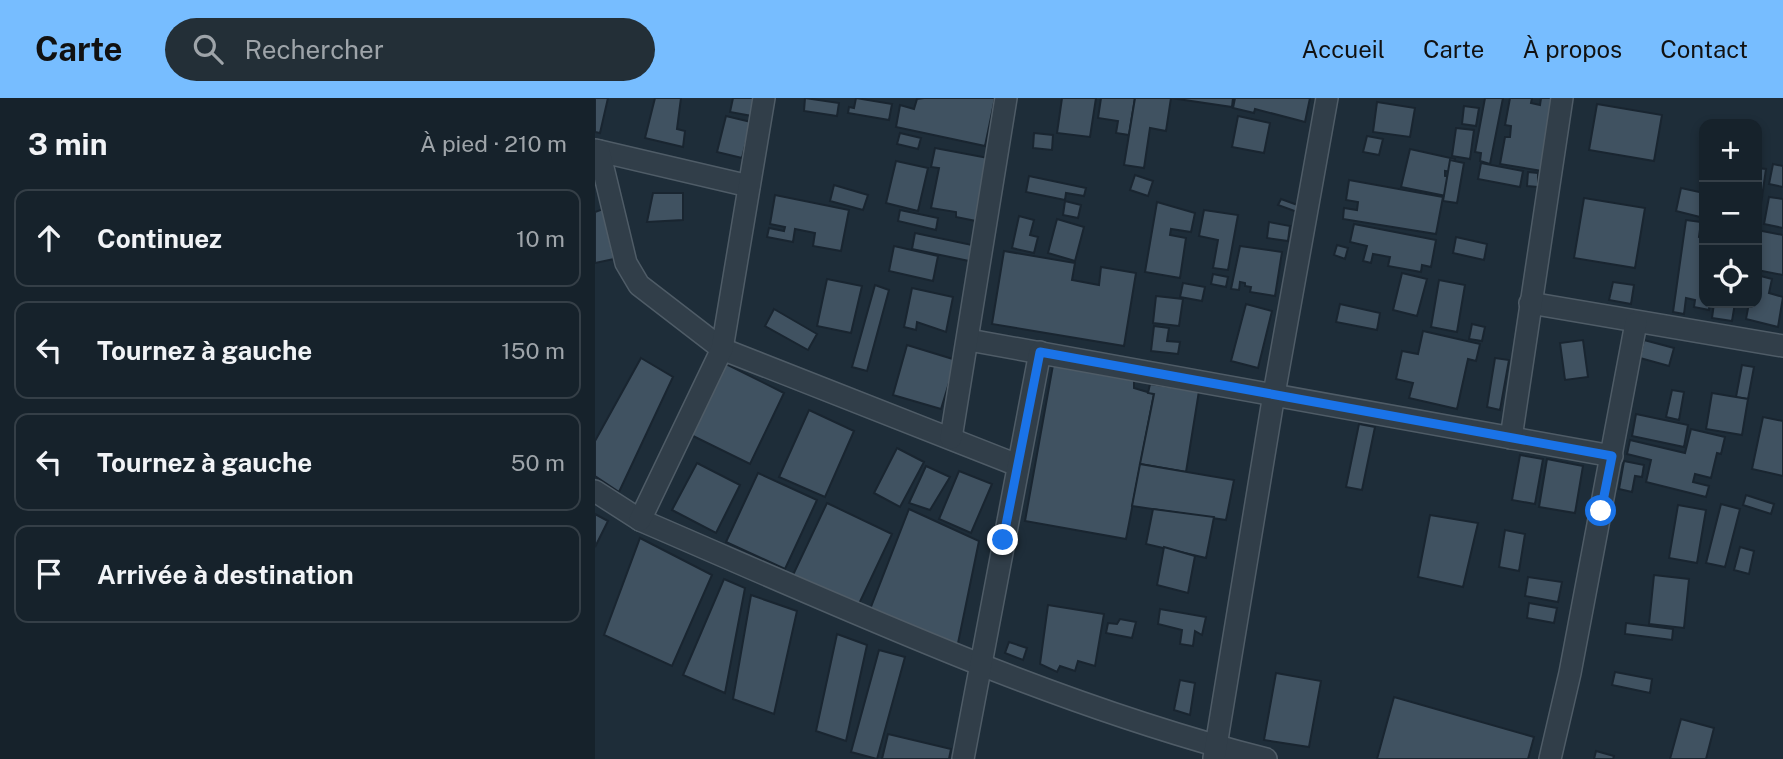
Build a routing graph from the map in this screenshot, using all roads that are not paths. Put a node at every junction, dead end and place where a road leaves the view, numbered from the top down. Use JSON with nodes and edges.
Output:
{"nodes":[{"id":1,"x":764,"y":98,"type":"edge"},
{"id":2,"x":1006,"y":98,"type":"edge"},
{"id":3,"x":1328,"y":98,"type":"edge"},
{"id":4,"x":1562,"y":98,"type":"edge"},
{"id":5,"x":597,"y":151,"type":"edge"},
{"id":6,"x":749,"y":186,"type":"junction"},
{"id":7,"x":1530,"y":303,"type":"junction"},
{"id":8,"x":1636,"y":323,"type":"junction"},
{"id":9,"x":969,"y":340,"type":"junction"},
{"id":10,"x":1783,"y":346,"type":"edge"},
{"id":11,"x":722,"y":349,"type":"junction"},
{"id":12,"x":1040,"y":352,"type":"junction"},
{"id":13,"x":1274,"y":394,"type":"junction"},
{"id":14,"x":951,"y":438,"type":"junction"},
{"id":15,"x":1511,"y":438,"type":"junction"},
{"id":16,"x":1612,"y":456,"type":"junction"},
{"id":17,"x":1017,"y":465,"type":"junction"},
{"id":18,"x":595,"y":491,"type":"edge"},
{"id":19,"x":640,"y":520,"type":"junction"},
{"id":20,"x":980,"y":666,"type":"junction"},
{"id":21,"x":1215,"y":753,"type":"edge"},
{"id":22,"x":963,"y":759,"type":"edge"},
{"id":23,"x":1266,"y":759,"type":"edge"},
{"id":24,"x":1550,"y":759,"type":"edge"}],
"edges":[{"from":1,"to":6,"type":"street"},
{"from":2,"to":9,"type":"street"},
{"from":3,"to":13,"type":"street"},
{"from":4,"to":7,"type":"street"},
{"from":5,"to":6,"type":"street"},
{"from":5,"to":11,"type":"street"},
{"from":6,"to":11,"type":"street"},
{"from":7,"to":8,"type":"street"},
{"from":7,"to":15,"type":"street"},
{"from":8,"to":10,"type":"street"},
{"from":8,"to":16,"type":"street"},
{"from":9,"to":12,"type":"street"},
{"from":9,"to":14,"type":"street"},
{"from":11,"to":14,"type":"street"},
{"from":11,"to":19,"type":"street"},
{"from":12,"to":13,"type":"street"},
{"from":12,"to":17,"type":"street"},
{"from":13,"to":15,"type":"street"},
{"from":13,"to":21,"type":"street"},
{"from":14,"to":17,"type":"street"},
{"from":15,"to":16,"type":"street"},
{"from":16,"to":24,"type":"street"},
{"from":17,"to":20,"type":"street"},
{"from":18,"to":19,"type":"street"},
{"from":19,"to":20,"type":"street"},
{"from":20,"to":21,"type":"street"},
{"from":20,"to":22,"type":"street"},
{"from":21,"to":23,"type":"street"}]}
